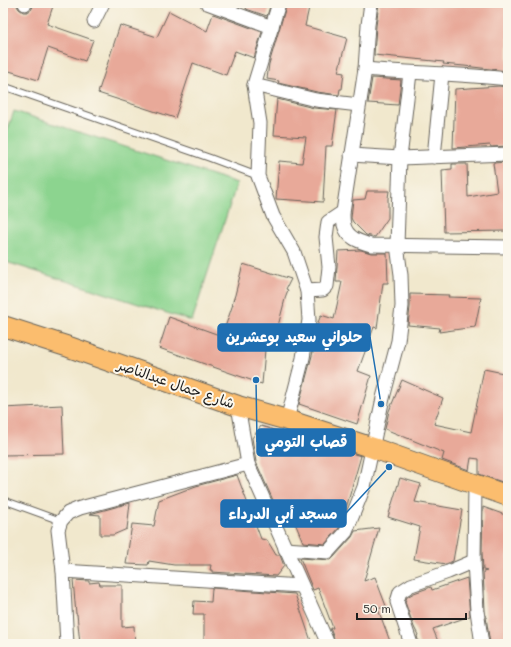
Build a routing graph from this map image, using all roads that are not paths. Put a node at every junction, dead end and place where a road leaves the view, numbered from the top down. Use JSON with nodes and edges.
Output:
{"nodes":[{"id":1,"x":102,"y":3,"type":"edge"},
{"id":2,"x":279,"y":3,"type":"edge"},
{"id":3,"x":371,"y":3,"type":"edge"},
{"id":4,"x":210,"y":4,"type":"edge"},
{"id":5,"x":94,"y":22,"type":"dead end"},
{"id":6,"x":272,"y":26,"type":"junction"},
{"id":7,"x":365,"y":69,"type":"junction"},
{"id":8,"x":410,"y":72,"type":"junction"},
{"id":9,"x":442,"y":74,"type":"junction"},
{"id":10,"x":508,"y":79,"type":"edge"},
{"id":11,"x":3,"y":86,"type":"edge"},
{"id":12,"x":254,"y":86,"type":"junction"},
{"id":13,"x":359,"y":105,"type":"junction"},
{"id":14,"x":508,"y":154,"type":"edge"},
{"id":15,"x":352,"y":155,"type":"junction"},
{"id":16,"x":434,"y":157,"type":"junction"},
{"id":17,"x":400,"y":158,"type":"junction"},
{"id":18,"x":258,"y":176,"type":"junction"},
{"id":19,"x":343,"y":212,"type":"junction"},
{"id":20,"x":397,"y":245,"type":"junction"},
{"id":21,"x":508,"y":247,"type":"edge"},
{"id":22,"x":307,"y":291,"type":"junction"},
{"id":23,"x":3,"y":326,"type":"edge"},
{"id":24,"x":238,"y":406,"type":"junction"},
{"id":25,"x":287,"y":420,"type":"junction"},
{"id":26,"x":373,"y":448,"type":"junction"},
{"id":27,"x":248,"y":464,"type":"junction"},
{"id":28,"x":475,"y":485,"type":"junction"},
{"id":29,"x":508,"y":496,"type":"edge"},
{"id":30,"x":3,"y":500,"type":"edge"},
{"id":31,"x":61,"y":520,"type":"junction"},
{"id":32,"x":285,"y":549,"type":"junction"},
{"id":33,"x":474,"y":561,"type":"junction"},
{"id":34,"x":63,"y":571,"type":"junction"},
{"id":35,"x":301,"y":586,"type":"junction"},
{"id":36,"x":67,"y":644,"type":"edge"},
{"id":37,"x":328,"y":644,"type":"edge"},
{"id":38,"x":411,"y":644,"type":"edge"},
{"id":39,"x":482,"y":644,"type":"edge"}],
"edges":[{"from":1,"to":5,"type":"street"},
{"from":2,"to":6,"type":"street"},
{"from":3,"to":7,"type":"street"},
{"from":4,"to":6,"type":"street"},
{"from":6,"to":12,"type":"street"},
{"from":7,"to":8,"type":"street"},
{"from":7,"to":13,"type":"street"},
{"from":8,"to":9,"type":"street"},
{"from":8,"to":17,"type":"street"},
{"from":9,"to":10,"type":"street"},
{"from":9,"to":16,"type":"street"},
{"from":11,"to":18,"type":"lane"},
{"from":12,"to":13,"type":"street"},
{"from":12,"to":18,"type":"street"},
{"from":13,"to":15,"type":"street"},
{"from":14,"to":16,"type":"street"},
{"from":15,"to":17,"type":"street"},
{"from":15,"to":19,"type":"street"},
{"from":16,"to":17,"type":"street"},
{"from":17,"to":20,"type":"street"},
{"from":18,"to":22,"type":"street"},
{"from":19,"to":20,"type":"street"},
{"from":19,"to":22,"type":"street"},
{"from":20,"to":21,"type":"street"},
{"from":20,"to":26,"type":"street"},
{"from":22,"to":25,"type":"street"},
{"from":23,"to":24,"type":"main road","name":"شارع جمال عبدالناصر"},
{"from":24,"to":25,"type":"main road","name":"شارع جمال عبدالناصر"},
{"from":24,"to":27,"type":"street"},
{"from":25,"to":26,"type":"main road","name":"شارع جمال عبدالناصر"},
{"from":26,"to":28,"type":"main road","name":"شارع جمال عبدالناصر"},
{"from":26,"to":32,"type":"street"},
{"from":27,"to":31,"type":"street"},
{"from":27,"to":32,"type":"street"},
{"from":28,"to":29,"type":"main road","name":"شارع جمال عبدالناصر"},
{"from":28,"to":33,"type":"street"},
{"from":30,"to":31,"type":"lane"},
{"from":31,"to":34,"type":"street"},
{"from":32,"to":35,"type":"street"},
{"from":33,"to":38,"type":"street"},
{"from":33,"to":39,"type":"street"},
{"from":34,"to":35,"type":"street"},
{"from":34,"to":36,"type":"street"},
{"from":35,"to":37,"type":"street"}]}
